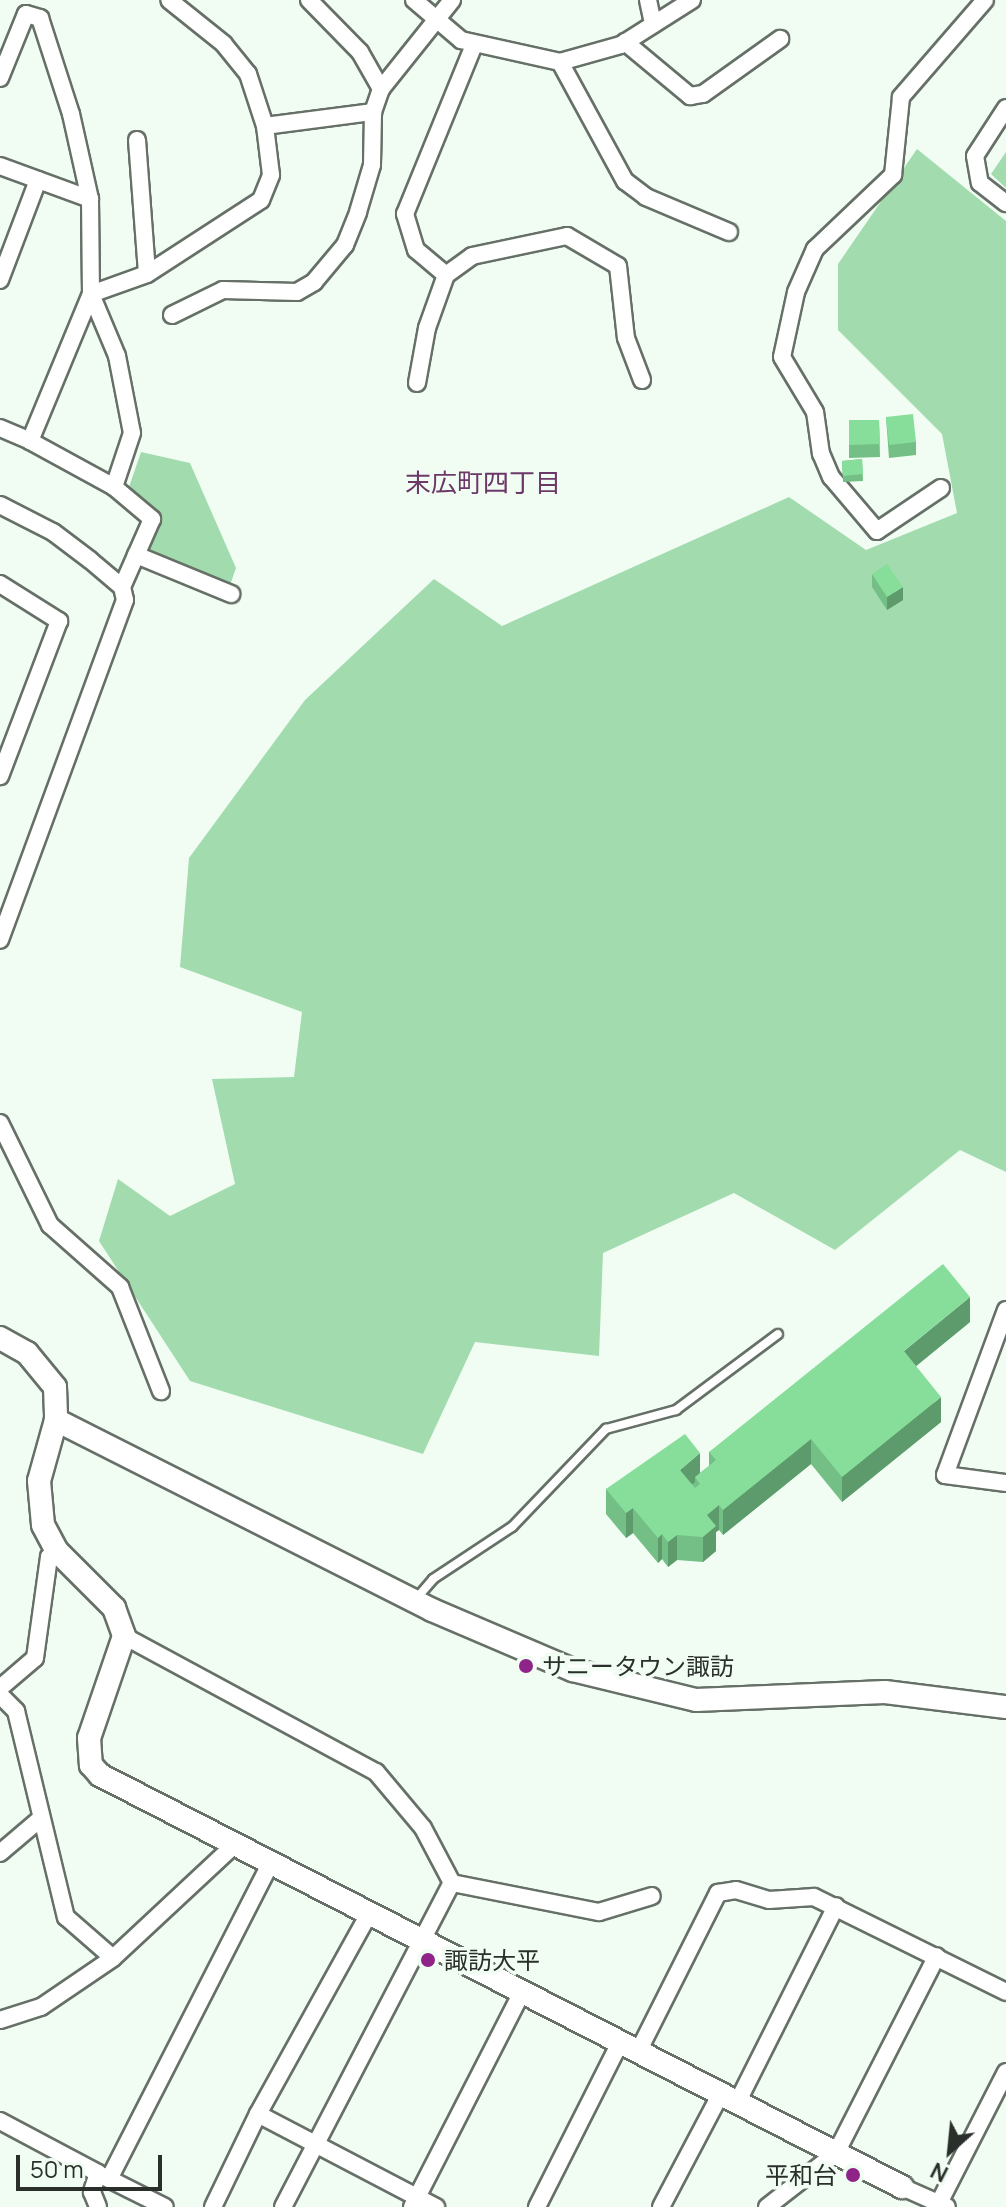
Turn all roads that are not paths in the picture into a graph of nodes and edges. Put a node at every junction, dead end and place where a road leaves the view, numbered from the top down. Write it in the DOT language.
graph roads {
  1 [pos="169,0"];
  2 [pos="309,0"];
  3 [pos="414,0"];
  4 [pos="452,0"];
  5 [pos="648,0"];
  6 [pos="692,0"];
  7 [pos="985,0"];
  8 [pos="28,7"];
  9 [pos="434,21"];
  10 [pos="653,24"];
  11 [pos="780,39"];
  12 [pos="625,42"];
  13 [pos="474,45"];
  14 [pos="560,62"];
  15 [pos="0,78"];
  16 [pos="381,89"];
  17 [pos="1006,108"];
  18 [pos="373,112"];
  19 [pos="265,126"];
  20 [pos="137,140"];
  21 [pos="0,166"];
  22 [pos="38,180"];
  23 [pos="90,199"];
  24 [pos="1006,203"];
  25 [pos="729,232"];
  26 [pos="147,274"];
  27 [pos="446,275"];
  28 [pos="0,280"];
  29 [pos="91,294"];
  30 [pos="172,315"];
  31 [pos="642,380"];
  32 [pos="417,383"];
  33 [pos="0,428"];
  34 [pos="30,441"];
  35 [pos="114,487"];
  36 [pos="941,488"];
  37 [pos="0,505"];
  38 [pos="136,555"];
  39 [pos="0,584"];
  40 [pos="122,587"];
  41 [pos="231,594"];
  42 [pos="0,776"];
  43 [pos="0,940"];
  44 [pos="0,1123"];
  45 [pos="1006,1310"];
  46 [pos="778,1334"];
  47 [pos="0,1338"];
  48 [pos="161,1391"];
  49 [pos="56,1420"];
  50 [pos="1006,1483"];
  51 [pos="57,1551"];
  52 [pos="415,1601"];
  53 [pos="124,1636"];
  54 [pos="0,1688"];
  55 [pos="0,1695"];
  56 [pos="1006,1707"];
  57 [pos="40,1819"];
  58 [pos="234,1845"];
  59 [pos="0,1853"];
  60 [pos="271,1863"];
  61 [pos="452,1883"];
  62 [pos="652,1896"];
  63 [pos="836,1906"];
  64 [pos="369,1914"];
  65 [pos="424,1942"];
  66 [pos="937,1956"];
  67 [pos="113,1958"];
  68 [pos="522,1992"];
  69 [pos="1006,1992"];
  70 [pos="0,2020"];
  71 [pos="630,2045"];
  72 [pos="1006,2072"];
  73 [pos="729,2097"];
  74 [pos="258,2114"];
  75 [pos="0,2121"];
  76 [pos="315,2144"];
  77 [pos="836,2153"];
  78 [pos="104,2176"];
  79 [pos="902,2187"];
  80 [pos="414,2202"];
  81 [pos="943,2205"];
  82 [pos="98,2207"];
  83 [pos="165,2207"];
  84 [pos="213,2207"];
  85 [pos="283,2207"];
  86 [pos="436,2207"];
  87 [pos="537,2207"];
  88 [pos="661,2207"];
  89 [pos="767,2207"];
  1 -- 19 [label="street"];
  2 -- 16 [label="street"];
  3 -- 9 [label="street"];
  4 -- 9 [label="street"];
  5 -- 10 [label="street"];
  6 -- 10 [label="street"];
  7 -- 36 [label="street"];
  8 -- 15 [label="street"];
  8 -- 23 [label="street"];
  9 -- 13 [label="street"];
  9 -- 16 [label="street"];
  10 -- 12 [label="street"];
  11 -- 12 [label="street"];
  12 -- 14 [label="street"];
  13 -- 14 [label="street"];
  13 -- 27 [label="street"];
  14 -- 25 [label="street"];
  16 -- 18 [label="street"];
  17 -- 24 [label="street"];
  18 -- 19 [label="street"];
  18 -- 30 [label="street"];
  19 -- 26 [label="street"];
  20 -- 26 [label="street"];
  21 -- 22 [label="street"];
  22 -- 23 [label="street"];
  22 -- 28 [label="street"];
  23 -- 29 [label="street"];
  26 -- 29 [label="street"];
  27 -- 31 [label="street"];
  27 -- 32 [label="street"];
  29 -- 34 [label="street"];
  29 -- 35 [label="street"];
  33 -- 34 [label="street"];
  34 -- 35 [label="street"];
  35 -- 38 [label="street"];
  37 -- 40 [label="street"];
  38 -- 40 [label="street"];
  38 -- 41 [label="street"];
  39 -- 42 [label="street"];
  40 -- 43 [label="street"];
  44 -- 48 [label="street"];
  45 -- 50 [label="street"];
  46 -- 52 [label="lane"];
  47 -- 49 [label="street"];
  49 -- 51 [label="street"];
  49 -- 52 [label="street"];
  51 -- 53 [label="street"];
  51 -- 54 [label="street"];
  52 -- 56 [label="street"];
  53 -- 58 [label="street"];
  53 -- 61 [label="street"];
  55 -- 57 [label="street"];
  57 -- 59 [label="street"];
  57 -- 67 [label="street"];
  58 -- 60 [label="street"];
  58 -- 67 [label="street"];
  60 -- 64 [label="street"];
  60 -- 78 [label="street"];
  61 -- 62 [label="street"];
  61 -- 65 [label="street"];
  63 -- 66 [label="street"];
  63 -- 71 [label="street"];
  63 -- 73 [label="street"];
  64 -- 65 [label="street"];
  64 -- 74 [label="street"];
  65 -- 68 [label="street"];
  65 -- 76 [label="street"];
  66 -- 69 [label="street"];
  66 -- 77 [label="street"];
  67 -- 70 [label="street"];
  68 -- 71 [label="street"];
  68 -- 80 [label="street"];
  71 -- 73 [label="street"];
  71 -- 87 [label="street"];
  72 -- 81 [label="street"];
  73 -- 77 [label="street"];
  73 -- 88 [label="street"];
  74 -- 76 [label="street"];
  74 -- 84 [label="street"];
  75 -- 78 [label="street"];
  76 -- 80 [label="street"];
  76 -- 85 [label="street"];
  77 -- 79 [label="street"];
  77 -- 89 [label="street"];
  78 -- 82 [label="street"];
  78 -- 83 [label="street"];
  79 -- 81 [label="street"];
  80 -- 86 [label="street"];
}
